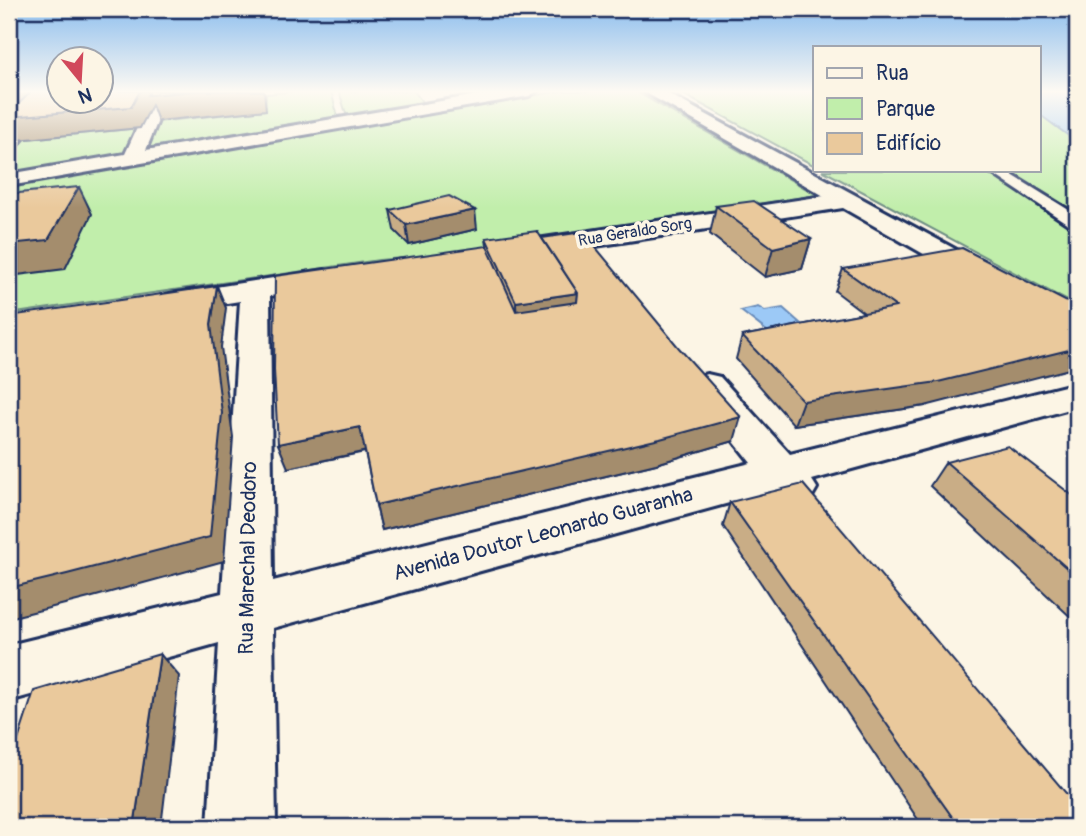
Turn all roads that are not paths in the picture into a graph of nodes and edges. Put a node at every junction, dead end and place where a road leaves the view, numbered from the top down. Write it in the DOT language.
graph roads {
  1 [pos="21,130"];
  2 [pos="143,130"];
  3 [pos="304,130"];
  4 [pos="721,130"];
  5 [pos="9,143"];
  6 [pos="133,159"];
  7 [pos="997,172"];
  8 [pos="1014,172"];
  9 [pos="9,180"];
  10 [pos="847,200"];
  11 [pos="1077,213"];
  12 [pos="1077,222"];
  13 [pos="514,250"];
  14 [pos="350,275"];
  15 [pos="255,289"];
  16 [pos="147,306"];
  17 [pos="1077,328"];
  18 [pos="682,356"];
  19 [pos="1077,395"];
  20 [pos="781,471"];
  21 [pos="826,524"];
  22 [pos="246,611"];
  23 [pos="9,673"];
  24 [pos="242,827"];
  1 -- 5 [label="street"];
  2 -- 6 [label="street"];
  3 -- 6 [label="street"];
  4 -- 10 [label="street"];
  6 -- 9 [label="street"];
  7 -- 12 [label="lane"];
  8 -- 11 [label="lane"];
  10 -- 13 [label="street, Rua Geraldo Sorg"];
  10 -- 17 [label="street"];
  14 -- 15 [label="street"];
  15 -- 16 [label="street"];
  15 -- 22 [label="street, Rua Marechal Deodoro"];
  18 -- 20 [label="street"];
  19 -- 20 [label="street, Avenida Doutor Leonardo Guaranha"];
  20 -- 21 [label="street"];
  20 -- 22 [label="street, Avenida Doutor Leonardo Guaranha"];
  22 -- 23 [label="street, Avenida Doutor Leonardo Guaranha"];
  22 -- 24 [label="street, Rua Marechal Deodoro"];
}
